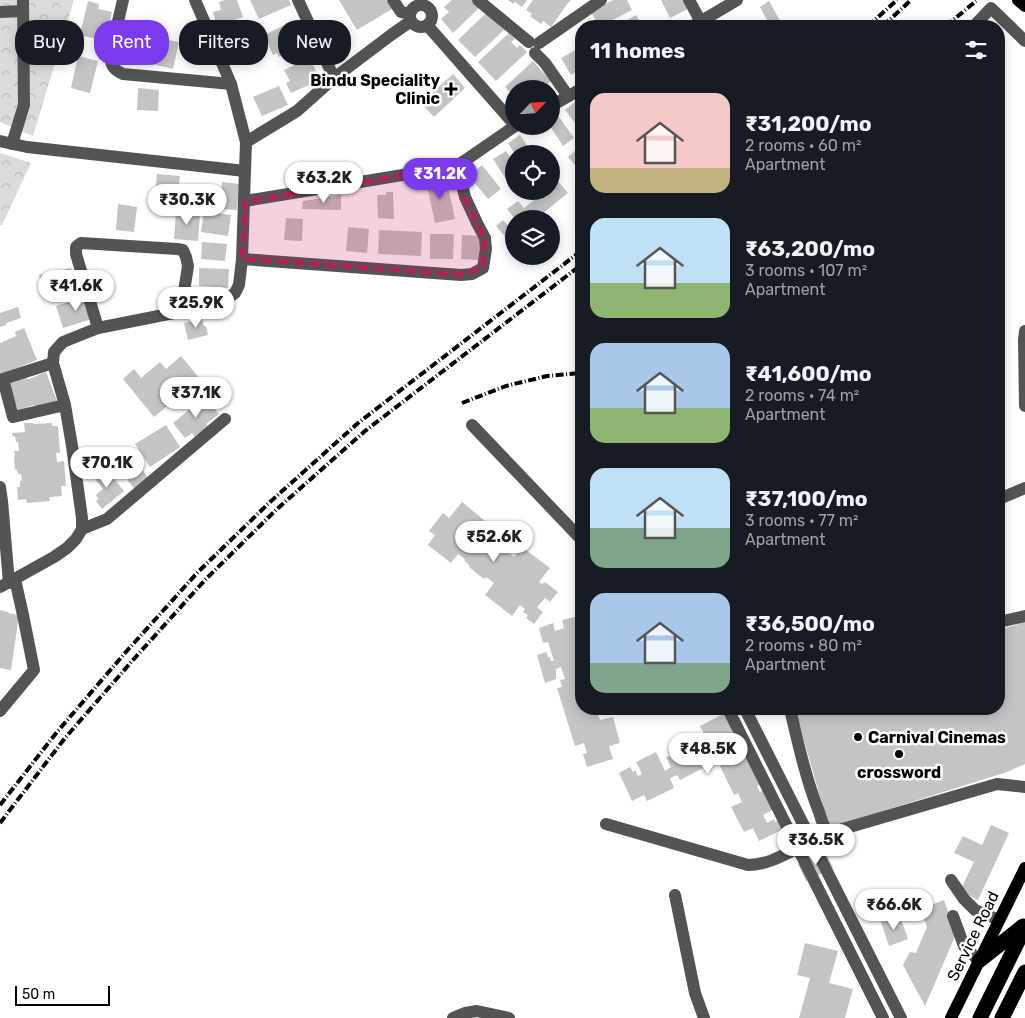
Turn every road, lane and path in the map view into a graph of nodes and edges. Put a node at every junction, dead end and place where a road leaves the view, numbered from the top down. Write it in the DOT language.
graph roads {
  1 [pos="123,0"];
  2 [pos="196,0"];
  3 [pos="298,0"];
  4 [pos="392,0"];
  5 [pos="478,0"];
  6 [pos="600,0"];
  7 [pos="689,0"];
  8 [pos="736,0"];
  9 [pos="1018,0"];
  10 [pos="23,5"];
  11 [pos="432,6"];
  12 [pos="1025,6"];
  13 [pos="0,12"];
  14 [pos="411,18"];
  15 [pos="696,20"];
  16 [pos="704,20"];
  17 [pos="980,20"];
  18 [pos="1003,20"];
  19 [pos="1005,22"];
  20 [pos="427,25"];
  21 [pos="1025,41"];
  22 [pos="534,46"];
  23 [pos="334,78"];
  24 [pos="231,84"];
  25 [pos="575,92"];
  26 [pos="568,96"];
  27 [pos="560,101"];
  28 [pos="505,115"];
  29 [pos="505,131"];
  30 [pos="6,142"];
  31 [pos="246,142"];
  32 [pos="457,166"];
  33 [pos="245,171"];
  34 [pos="245,201"];
  35 [pos="242,259"];
  36 [pos="181,311"];
  37 [pos="98,328"];
  38 [pos="1025,331"];
  39 [pos="53,363"];
  40 [pos="65,405"];
  41 [pos="1025,406"];
  42 [pos="225,419"];
  43 [pos="472,425"];
  44 [pos="0,487"];
  45 [pos="1025,488"];
  46 [pos="1005,496"];
  47 [pos="82,529"];
  48 [pos="575,533"];
  49 [pos="6,580"];
  50 [pos="1025,616"];
  51 [pos="1005,621"];
  52 [pos="0,711"];
  53 [pos="731,715"];
  54 [pos="748,715"];
  55 [pos="791,715"];
  56 [pos="1025,787"];
  57 [pos="606,824"];
  58 [pos="811,840"];
  59 [pos="797,848"];
  60 [pos="1025,868"];
  61 [pos="951,880"];
  62 [pos="835,888"];
  63 [pos="675,895"];
  64 [pos="821,896"];
  65 [pos="953,916"];
  66 [pos="999,920"];
  67 [pos="1025,926"];
  68 [pos="979,961"];
  69 [pos="1025,972"];
  70 [pos="1025,992"];
  71 [pos="890,996"];
  72 [pos="875,1003"];
  73 [pos="453,1018"];
  74 [pos="509,1018"];
  75 [pos="704,1018"];
  76 [pos="883,1018"];
  77 [pos="901,1018"];
  78 [pos="951,1018"];
  79 [pos="980,1018"];
  80 [pos="1003,1018"];
  1 -- 24 [label="street"];
  2 -- 24 [label="street"];
  3 -- 23 [label="street"];
  4 -- 14 [label="street"];
  5 -- 22 [label="street"];
  6 -- 22 [label="street"];
  7 -- 15 [label="street"];
  8 -- 16 [label="street"];
  9 -- 12 [label="main road"];
  10 -- 13 [label="street"];
  10 -- 30 [label="street"];
  11 -- 14 [label="street"];
  11 -- 20 [label="street"];
  14 -- 20 [label="street"];
  14 -- 23 [label="street"];
  17 -- 18 [label="street"];
  19 -- 21 [label="street"];
  20 -- 28 [label="street"];
  22 -- 26 [label="street"];
  23 -- 31 [label="street"];
  24 -- 31 [label="street"];
  25 -- 26 [label="street"];
  26 -- 27 [label="street"];
  29 -- 32 [label="street"];
  30 -- 33 [label="street"];
  31 -- 33 [label="street"];
  32 -- 34 [label="street"];
  32 -- 35 [label="street"];
  33 -- 34 [label="street"];
  34 -- 35 [label="street"];
  35 -- 36 [label="street"];
  36 -- 37 [label="street"];
  36 -- 37 [label="street"];
  37 -- 39 [label="street"];
  38 -- 41 [label="street"];
  39 -- 40 [label="street"];
  39 -- 40 [label="street"];
  40 -- 47 [label="street"];
  42 -- 47 [label="street"];
  43 -- 48 [label="street"];
  44 -- 49 [label="street"];
  45 -- 46 [label="street"];
  47 -- 49 [label="street"];
  49 -- 52 [label="street"];
  50 -- 51 [label="street"];
  53 -- 59 [label="street"];
  54 -- 58 [label="street"];
  55 -- 56 [label="street"];
  57 -- 59 [label="street"];
  58 -- 59 [label="street"];
  58 -- 62 [label="street"];
  59 -- 64 [label="street"];
  60 -- 66 [label="main road, Service Road"];
  61 -- 66 [label="street"];
  62 -- 64 [label="street"];
  62 -- 71 [label="street"];
  63 -- 75 [label="street"];
  64 -- 72 [label="street"];
  65 -- 68 [label="street"];
  66 -- 68 [label="main road, Service Road"];
  67 -- 68 [label="highway"];
  67 -- 79 [label="highway"];
  68 -- 78 [label="main road, Service Road"];
  69 -- 80 [label="highway"];
  70 -- 80 [label="highway"];
  71 -- 72 [label="street"];
  71 -- 77 [label="street"];
  72 -- 76 [label="street"];
  73 -- 74 [label="street"];
}
